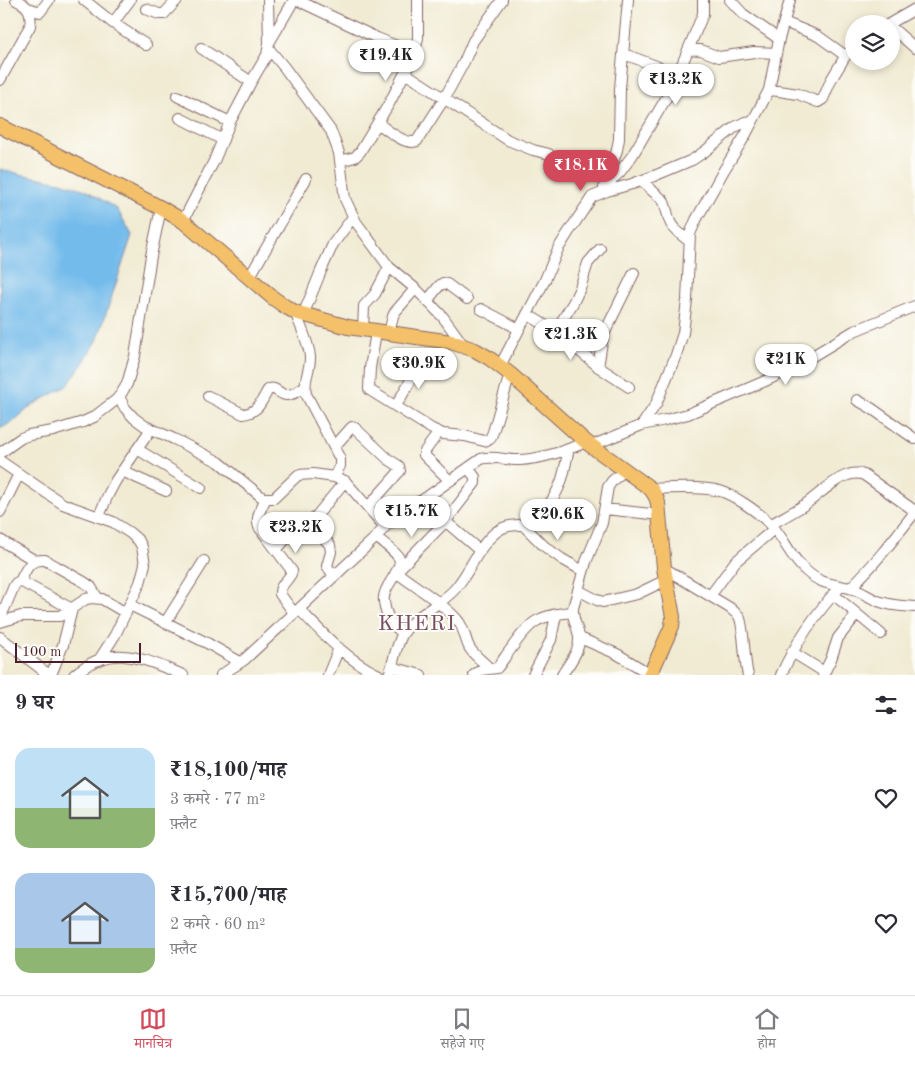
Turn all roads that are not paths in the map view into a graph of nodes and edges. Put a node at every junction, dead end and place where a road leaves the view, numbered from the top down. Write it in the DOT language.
graph roads {
  1 [pos="16,0"];
  2 [pos="50,0"];
  3 [pos="84,0"];
  4 [pos="130,0"];
  5 [pos="177,0"];
  6 [pos="268,0"];
  7 [pos="296,0"];
  8 [pos="418,0"];
  9 [pos="502,0"];
  10 [pos="628,0"];
  11 [pos="703,0"];
  12 [pos="730,0"];
  13 [pos="790,0"];
  14 [pos="28,8"];
  15 [pos="915,8"];
  16 [pos="146,9"];
  17 [pos="915,13"];
  18 [pos="900,17"];
  19 [pos="784,22"];
  20 [pos="113,24"];
  21 [pos="900,36"];
  22 [pos="779,39"];
  23 [pos="146,45"];
  24 [pos="269,46"];
  25 [pos="202,48"];
  26 [pos="915,48"];
  27 [pos="689,49"];
  28 [pos="414,53"];
  29 [pos="776,53"];
  30 [pos="845,53"];
  31 [pos="624,54"];
  32 [pos="845,59"];
  33 [pos="405,73"];
  34 [pos="677,76"];
  35 [pos="0,80"];
  36 [pos="251,82"];
  37 [pos="769,90"];
  38 [pos="177,96"];
  39 [pos="444,99"];
  40 [pos="180,118"];
  41 [pos="753,121"];
  42 [pos="230,122"];
  43 [pos="378,123"];
  44 [pos="0,126"];
  45 [pos="223,140"];
  46 [pos="549,154"];
  47 [pos="340,160"];
  48 [pos="306,179"];
  49 [pos="641,181"];
  50 [pos="603,190"];
  51 [pos="161,208"];
  52 [pos="353,217"];
  53 [pos="183,221"];
  54 [pos="689,241"];
  55 [pos="600,249"];
  56 [pos="389,267"];
  57 [pos="634,273"];
  58 [pos="249,278"];
  59 [pos="415,289"];
  60 [pos="467,298"];
  61 [pos="427,301"];
  62 [pos="915,306"];
  63 [pos="481,309"];
  64 [pos="299,314"];
  65 [pos="527,314"];
  66 [pos="519,329"];
  67 [pos="376,331"];
  68 [pos="555,332"];
  69 [pos="464,346"];
  70 [pos="421,362"];
  71 [pos="598,367"];
  72 [pos="505,370"];
  73 [pos="304,387"];
  74 [pos="629,387"];
  75 [pos="208,396"];
  76 [pos="119,397"];
  77 [pos="857,400"];
  78 [pos="396,406"];
  79 [pos="642,425"];
  80 [pos="151,428"];
  81 [pos="439,432"];
  82 [pos="915,439"];
  83 [pos="487,441"];
  84 [pos="588,444"];
  85 [pos="334,446"];
  86 [pos="137,449"];
  87 [pos="567,450"];
  88 [pos="0,453"];
  89 [pos="484,458"];
  90 [pos="0,461"];
  91 [pos="468,468"];
  92 [pos="624,470"];
  93 [pos="122,471"];
  94 [pos="19,474"];
  95 [pos="334,477"];
  96 [pos="344,481"];
  97 [pos="450,481"];
  98 [pos="201,488"];
  99 [pos="651,488"];
  100 [pos="166,491"];
  101 [pos="266,498"];
  102 [pos="420,501"];
  103 [pos="368,507"];
  104 [pos="605,509"];
  105 [pos="0,512"];
  106 [pos="915,512"];
  107 [pos="651,514"];
  108 [pos="99,516"];
  109 [pos="310,522"];
  110 [pos="445,522"];
  111 [pos="523,525"];
  112 [pos="385,527"];
  113 [pos="772,527"];
  114 [pos="376,537"];
  115 [pos="0,540"];
  116 [pos="277,550"];
  117 [pos="480,551"];
  118 [pos="34,560"];
  119 [pos="204,561"];
  120 [pos="583,571"];
  121 [pos="396,572"];
  122 [pos="665,574"];
  123 [pos="334,576"];
  124 [pos="20,581"];
  125 [pos="578,590"];
  126 [pos="841,590"];
  127 [pos="710,596"];
  128 [pos="96,598"];
  129 [pos="439,603"];
  130 [pos="915,607"];
  131 [pos="72,609"];
  132 [pos="128,609"];
  133 [pos="297,611"];
  134 [pos="572,612"];
  135 [pos="556,614"];
  136 [pos="857,614"];
  137 [pos="0,621"];
  138 [pos="165,623"];
  139 [pos="402,633"];
  140 [pos="881,634"];
  141 [pos="0,637"];
  142 [pos="580,638"];
  143 [pos="338,648"];
  144 [pos="792,652"];
  145 [pos="99,660"];
  146 [pos="240,662"];
  147 [pos="391,671"];
  148 [pos="497,671"];
  149 [pos="823,674"];
  150 [pos="50,675"];
  151 [pos="74,675"];
  152 [pos="182,675"];
  153 [pos="222,675"];
  154 [pos="328,675"];
  155 [pos="379,675"];
  156 [pos="421,675"];
  157 [pos="474,675"];
  158 [pos="533,675"];
  159 [pos="562,675"];
  160 [pos="650,675"];
  161 [pos="748,675"];
  162 [pos="781,675"];
  1 -- 14 [label="street"];
  2 -- 14 [label="street"];
  3 -- 20 [label="street"];
  4 -- 20 [label="street"];
  5 -- 16 [label="street"];
  6 -- 24 [label="street"];
  7 -- 24 [label="street"];
  7 -- 28 [label="street"];
  8 -- 28 [label="street"];
  9 -- 39 [label="street"];
  10 -- 31 [label="street"];
  11 -- 27 [label="street"];
  12 -- 22 [label="street"];
  13 -- 19 [label="street"];
  14 -- 35 [label="street"];
  15 -- 17 [label="street"];
  15 -- 18 [label="street"];
  19 -- 22 [label="street"];
  19 -- 30 [label="street"];
  20 -- 23 [label="street"];
  21 -- 26 [label="street"];
  22 -- 29 [label="street"];
  24 -- 36 [label="street"];
  24 -- 47 [label="street"];
  25 -- 36 [label="street"];
  27 -- 29 [label="street"];
  27 -- 34 [label="street"];
  28 -- 33 [label="street"];
  29 -- 37 [label="street"];
  31 -- 34 [label="street"];
  31 -- 50 [label="street"];
  32 -- 37 [label="street"];
  33 -- 39 [label="street"];
  33 -- 43 [label="street"];
  34 -- 50 [label="street"];
  36 -- 42 [label="street"];
  37 -- 41 [label="street"];
  38 -- 42 [label="street"];
  39 -- 43 [label="street"];
  39 -- 46 [label="street"];
  40 -- 45 [label="street"];
  41 -- 49 [label="street"];
  41 -- 54 [label="street"];
  42 -- 45 [label="street"];
  43 -- 47 [label="street"];
  44 -- 51 [label="highway"];
  45 -- 53 [label="street"];
  47 -- 52 [label="street"];
  48 -- 58 [label="street"];
  49 -- 50 [label="street"];
  49 -- 54 [label="street"];
  50 -- 65 [label="street"];
  51 -- 53 [label="highway"];
  51 -- 76 [label="street"];
  52 -- 56 [label="street"];
  52 -- 64 [label="street"];
  53 -- 58 [label="highway"];
  54 -- 79 [label="street"];
  55 -- 68 [label="street"];
  56 -- 59 [label="street"];
  56 -- 67 [label="street"];
  57 -- 71 [label="street"];
  58 -- 64 [label="highway"];
  59 -- 61 [label="street"];
  59 -- 67 [label="street"];
  60 -- 61 [label="street"];
  61 -- 69 [label="street"];
  62 -- 79 [label="street"];
  63 -- 66 [label="street"];
  64 -- 67 [label="highway"];
  64 -- 73 [label="street"];
  65 -- 66 [label="street"];
  65 -- 68 [label="street"];
  66 -- 72 [label="street"];
  67 -- 69 [label="highway"];
  67 -- 78 [label="street"];
  68 -- 71 [label="street"];
  69 -- 72 [label="highway"];
  70 -- 78 [label="street"];
  71 -- 74 [label="street"];
  72 -- 83 [label="street"];
  72 -- 84 [label="highway"];
  73 -- 75 [label="street"];
  73 -- 85 [label="street"];
  76 -- 80 [label="street"];
  76 -- 88 [label="street"];
  77 -- 82 [label="street"];
  78 -- 81 [label="street"];
  79 -- 84 [label="street"];
  80 -- 86 [label="street"];
  80 -- 101 [label="street"];
  81 -- 83 [label="street"];
  81 -- 97 [label="street"];
  83 -- 89 [label="street"];
  84 -- 87 [label="street"];
  84 -- 92 [label="highway"];
  85 -- 95 [label="street"];
  85 -- 103 [label="street"];
  86 -- 93 [label="street"];
  86 -- 98 [label="street"];
  87 -- 89 [label="street"];
  87 -- 111 [label="street"];
  89 -- 91 [label="street"];
  90 -- 94 [label="street"];
  91 -- 97 [label="street"];
  91 -- 110 [label="street"];
  92 -- 99 [label="highway"];
  92 -- 104 [label="street"];
  93 -- 100 [label="street"];
  93 -- 108 [label="street"];
  94 -- 105 [label="street"];
  94 -- 108 [label="street"];
  95 -- 96 [label="street"];
  95 -- 101 [label="street"];
  96 -- 103 [label="street"];
  96 -- 109 [label="street"];
  97 -- 102 [label="street"];
  99 -- 113 [label="street"];
  99 -- 122 [label="highway"];
  101 -- 116 [label="street"];
  102 -- 110 [label="street"];
  102 -- 112 [label="street"];
  103 -- 112 [label="street"];
  104 -- 107 [label="street"];
  104 -- 120 [label="street"];
  106 -- 113 [label="street"];
  106 -- 126 [label="street"];
  108 -- 132 [label="street"];
  109 -- 116 [label="street"];
  109 -- 123 [label="street"];
  110 -- 117 [label="street"];
  110 -- 121 [label="street"];
  111 -- 117 [label="street"];
  111 -- 120 [label="street"];
  112 -- 114 [label="street"];
  113 -- 126 [label="street"];
  113 -- 127 [label="street"];
  114 -- 121 [label="street"];
  114 -- 123 [label="street"];
  115 -- 118 [label="street"];
  116 -- 133 [label="street"];
  117 -- 129 [label="street"];
  118 -- 124 [label="street"];
  118 -- 128 [label="street"];
  119 -- 138 [label="street"];
  120 -- 125 [label="street"];
  121 -- 129 [label="street"];
  121 -- 139 [label="street"];
  122 -- 125 [label="street"];
  122 -- 127 [label="street"];
  122 -- 160 [label="highway"];
  123 -- 133 [label="street"];
  124 -- 131 [label="street"];
  124 -- 137 [label="street"];
  125 -- 134 [label="street"];
  126 -- 130 [label="street"];
  126 -- 136 [label="street"];
  126 -- 144 [label="street"];
  127 -- 161 [label="street"];
  128 -- 131 [label="street"];
  128 -- 132 [label="street"];
  129 -- 139 [label="street"];
  129 -- 148 [label="street"];
  131 -- 137 [label="street"];
  131 -- 150 [label="street"];
  132 -- 138 [label="street"];
  132 -- 145 [label="street"];
  133 -- 143 [label="street"];
  133 -- 146 [label="street"];
  134 -- 135 [label="street"];
  134 -- 142 [label="street"];
  135 -- 148 [label="street"];
  135 -- 158 [label="street"];
  136 -- 140 [label="street"];
  136 -- 149 [label="street"];
  138 -- 146 [label="street"];
  139 -- 147 [label="street"];
  141 -- 150 [label="street"];
  142 -- 159 [label="street"];
  142 -- 160 [label="street"];
  143 -- 154 [label="street"];
  143 -- 155 [label="street"];
  144 -- 149 [label="street"];
  144 -- 162 [label="street"];
  145 -- 151 [label="street"];
  145 -- 152 [label="street"];
  146 -- 153 [label="street"];
  147 -- 156 [label="street"];
  148 -- 157 [label="street"];
}
